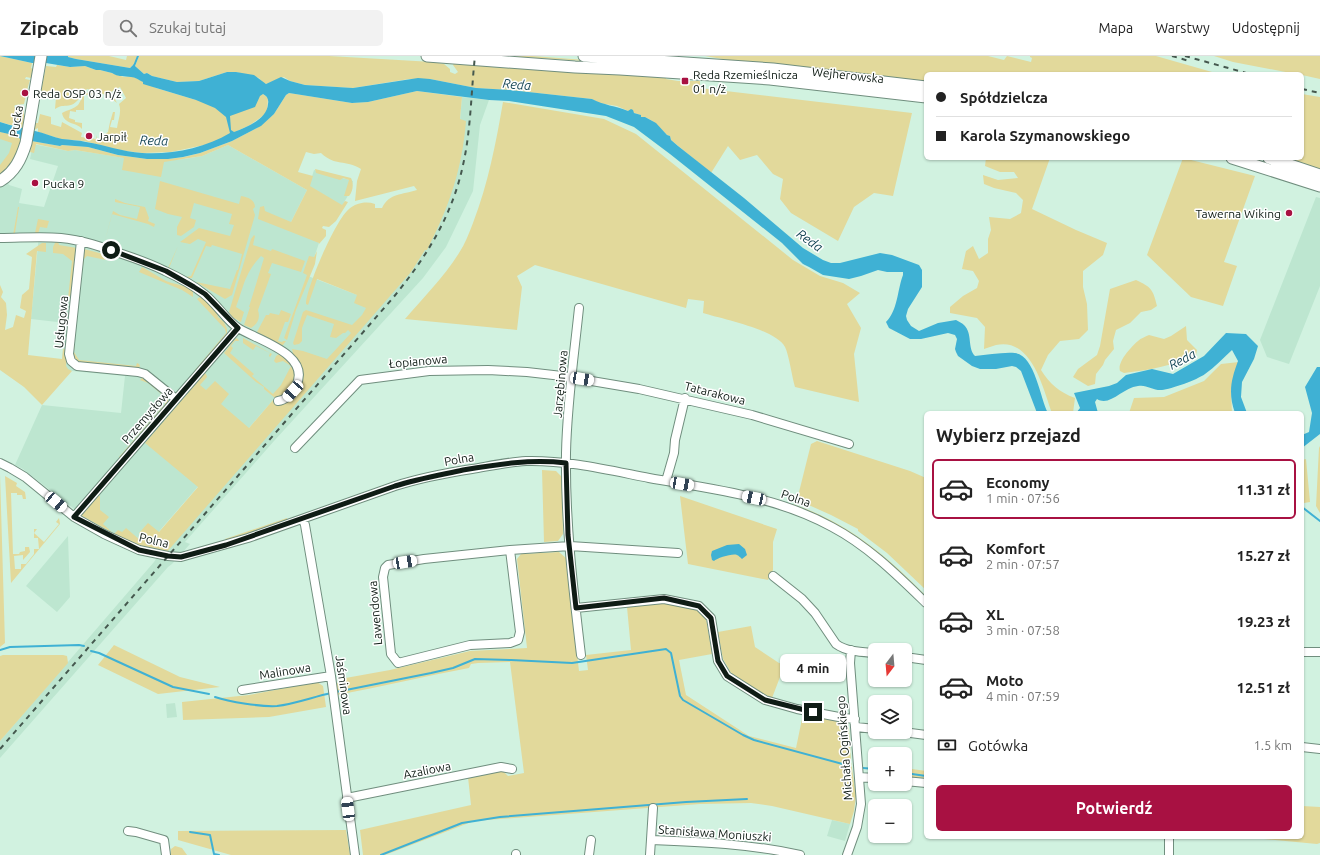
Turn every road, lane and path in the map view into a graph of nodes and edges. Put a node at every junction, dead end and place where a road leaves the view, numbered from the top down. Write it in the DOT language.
graph roads {
  1 [pos="427,56"];
  2 [pos="584,56"];
  3 [pos="599,59"];
  4 [pos="40,61"];
  5 [pos="924,87"];
  6 [pos="924,97"];
  7 [pos="1238,160"];
  8 [pos="1275,160"];
  9 [pos="1320,175"];
  10 [pos="0,181"];
  11 [pos="1320,186"];
  12 [pos="0,238"];
  13 [pos="81,241"];
  14 [pos="578,308"];
  15 [pos="238,328"];
  16 [pos="572,377"];
  17 [pos="685,398"];
  18 [pos="176,399"];
  19 [pos="278,401"];
  20 [pos="849,444"];
  21 [pos="295,448"];
  22 [pos="0,463"];
  23 [pos="566,463"];
  24 [pos="666,481"];
  25 [pos="74,517"];
  26 [pos="303,519"];
  27 [pos="570,546"];
  28 [pos="510,550"];
  29 [pos="678,554"];
  30 [pos="773,576"];
  31 [pos="924,601"];
  32 [pos="576,608"];
  33 [pos="851,650"];
  34 [pos="868,652"];
  35 [pos="1304,652"];
  36 [pos="1320,652"];
  37 [pos="581,655"];
  38 [pos="912,658"];
  39 [pos="924,660"];
  40 [pos="331,676"];
  41 [pos="242,690"];
  42 [pos="855,723"];
  43 [pos="868,727"];
  44 [pos="912,733"];
  45 [pos="924,734"];
  46 [pos="1304,747"];
  47 [pos="1320,749"];
  48 [pos="512,769"];
  49 [pos="859,777"];
  50 [pos="868,778"];
  51 [pos="912,782"];
  52 [pos="924,783"];
  53 [pos="347,798"];
  54 [pos="653,808"];
  55 [pos="128,831"];
  56 [pos="1169,839"];
  57 [pos="591,840"];
  58 [pos="651,840"];
  59 [pos="769,852"];
  60 [pos="166,855"];
  61 [pos="355,855"];
  62 [pos="590,855"];
  63 [pos="650,855"];
  64 [pos="800,855"];
  65 [pos="847,855"];
  66 [pos="1169,855"];
  1 -- 3 [label="main road, Wejherowska"];
  2 -- 3 [label="main road, Wejherowska"];
  3 -- 5 [label="main road, Wejherowska"];
  3 -- 6 [label="main road, Wejherowska"];
  4 -- 10 [label="main road, Pucka"];
  7 -- 11 [label="main road"];
  8 -- 9 [label="main road"];
  12 -- 13 [label="street"];
  13 -- 15 [label="street"];
  13 -- 18 [label="street, Usługowa"];
  14 -- 16 [label="street, Jarzębinowa"];
  15 -- 18 [label="street, Przemysłowa"];
  15 -- 19 [label="street"];
  16 -- 17 [label="street, Tatarakowa"];
  16 -- 21 [label="street, Łopianowa"];
  16 -- 23 [label="street, Jarzębinowa"];
  17 -- 20 [label="street, Tatarakowa"];
  17 -- 24 [label="street"];
  18 -- 25 [label="street, Przemysłowa"];
  22 -- 25 [label="street, Polna"];
  23 -- 24 [label="street, Polna"];
  23 -- 26 [label="street, Polna"];
  23 -- 27 [label="street, Jarzębinowa"];
  24 -- 31 [label="street, Polna"];
  25 -- 26 [label="street, Polna"];
  26 -- 40 [label="street, Jaśminowa"];
  27 -- 28 [label="street, Lawendowa"];
  27 -- 29 [label="street"];
  27 -- 32 [label="street, Jarzębinowa"];
  28 -- 28 [label="street, Lawendowa"];
  30 -- 33 [label="street"];
  32 -- 37 [label="street, Jarzębinowa"];
  32 -- 42 [label="street"];
  33 -- 34 [label="street"];
  33 -- 42 [label="street, Michała Ogińskiego"];
  35 -- 36 [label="street"];
  38 -- 39 [label="street"];
  40 -- 41 [label="street, Malinowa"];
  40 -- 53 [label="street, Jaśminowa"];
  42 -- 43 [label="street"];
  42 -- 49 [label="street, Michała Ogińskiego"];
  44 -- 45 [label="street"];
  46 -- 47 [label="street"];
  48 -- 53 [label="street, Azaliowa"];
  49 -- 50 [label="street"];
  49 -- 65 [label="street, Michała Ogińskiego"];
  51 -- 52 [label="street"];
  53 -- 61 [label="street, Jaśminowa"];
  54 -- 58 [label="street"];
  55 -- 60 [label="street"];
  56 -- 66 [label="street"];
  57 -- 62 [label="street"];
  58 -- 59 [label="street, Stanisława Moniuszki"];
  58 -- 63 [label="street"];
  59 -- 64 [label="street, Stanisława Moniuszki"];
}
